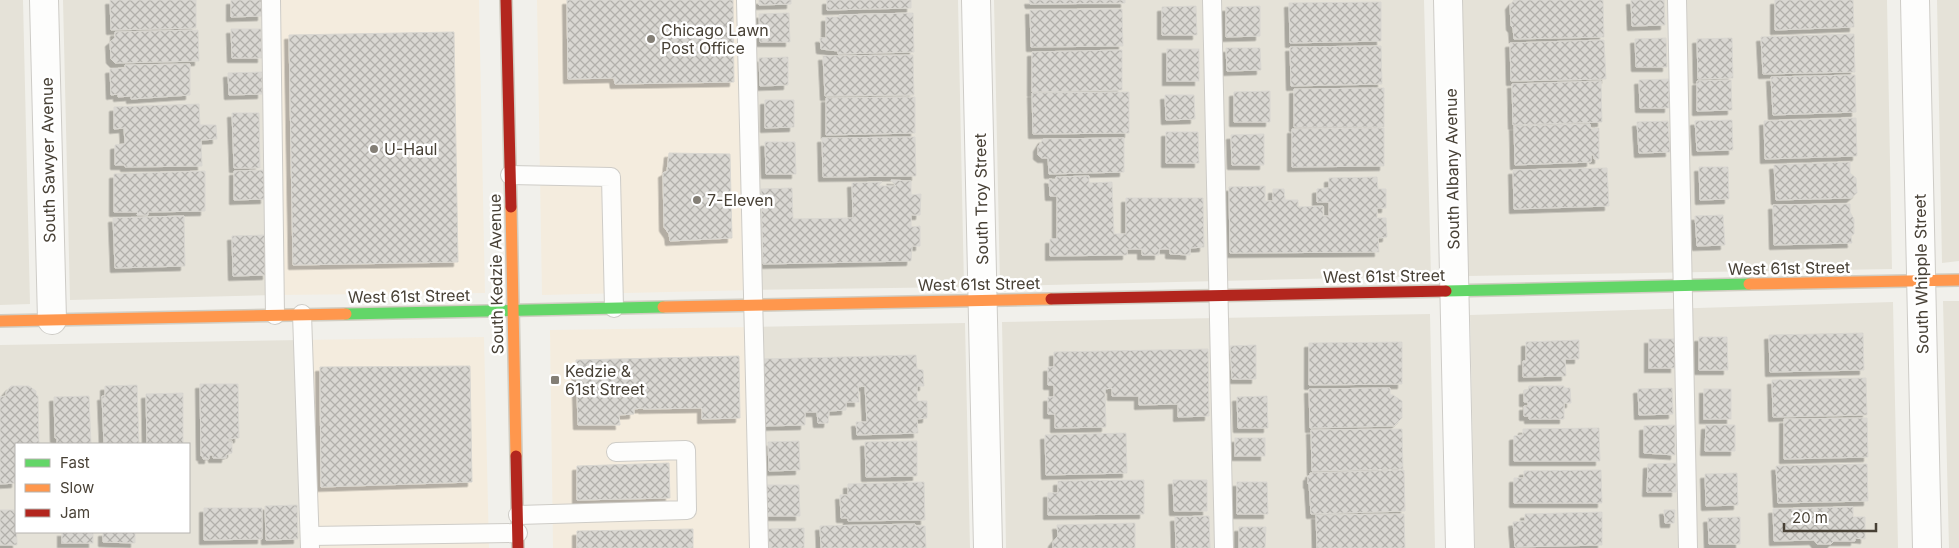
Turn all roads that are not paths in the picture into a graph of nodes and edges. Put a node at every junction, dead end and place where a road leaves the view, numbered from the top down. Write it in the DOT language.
graph roads {
  1 [pos="44,0"];
  2 [pos="271,0"];
  3 [pos="506,0"];
  4 [pos="746,0"];
  5 [pos="976,0"];
  6 [pos="1212,0"];
  7 [pos="1448,0"];
  8 [pos="1678,0"];
  9 [pos="1915,0"];
  10 [pos="510,175"];
  11 [pos="1959,280"];
  12 [pos="1922,281"];
  13 [pos="1683,286"];
  14 [pos="1454,291"];
  15 [pos="1218,295"];
  16 [pos="983,300"];
  17 [pos="754,305"];
  18 [pos="614,308"];
  19 [pos="513,310"];
  20 [pos="302,314"];
  21 [pos="276,315"];
  22 [pos="52,320"];
  23 [pos="0,321"];
  24 [pos="616,452"];
  25 [pos="518,515"];
  26 [pos="518,540"];
  27 [pos="310,542"];
  28 [pos="759,548"];
  29 [pos="988,548"];
  30 [pos="1224,548"];
  31 [pos="1460,548"];
  32 [pos="1688,548"];
  33 [pos="1927,548"];
  1 -- 22 [label="street, South Sawyer Avenue"];
  2 -- 21 [label="lane"];
  3 -- 10 [label="street, South Kedzie Avenue"];
  4 -- 17 [label="lane"];
  5 -- 16 [label="street, South Troy Street"];
  6 -- 15 [label="lane"];
  7 -- 14 [label="street, South Albany Avenue"];
  8 -- 13 [label="lane"];
  9 -- 12 [label="street, South Whipple Street"];
  10 -- 18 [label="lane"];
  10 -- 19 [label="street, South Kedzie Avenue"];
  11 -- 12 [label="street, West 61st Street"];
  12 -- 13 [label="street, West 61st Street"];
  12 -- 33 [label="street, South Whipple Street"];
  13 -- 14 [label="street, West 61st Street"];
  13 -- 32 [label="lane"];
  14 -- 15 [label="street, West 61st Street"];
  14 -- 31 [label="street, South Albany Avenue"];
  15 -- 16 [label="street, West 61st Street"];
  15 -- 30 [label="lane"];
  16 -- 17 [label="street, West 61st Street"];
  16 -- 29 [label="street, South Troy Street"];
  17 -- 18 [label="street, West 61st Street"];
  17 -- 28 [label="lane"];
  18 -- 19 [label="street, West 61st Street"];
  19 -- 20 [label="street, West 61st Street"];
  19 -- 25 [label="street, South Kedzie Avenue"];
  20 -- 21 [label="street, West 61st Street"];
  20 -- 27 [label="lane"];
  21 -- 22 [label="street, West 61st Street"];
  22 -- 23 [label="street, West 61st Street"];
  24 -- 25 [label="lane"];
  25 -- 26 [label="street, South Kedzie Avenue"];
  26 -- 27 [label="lane"];
}
